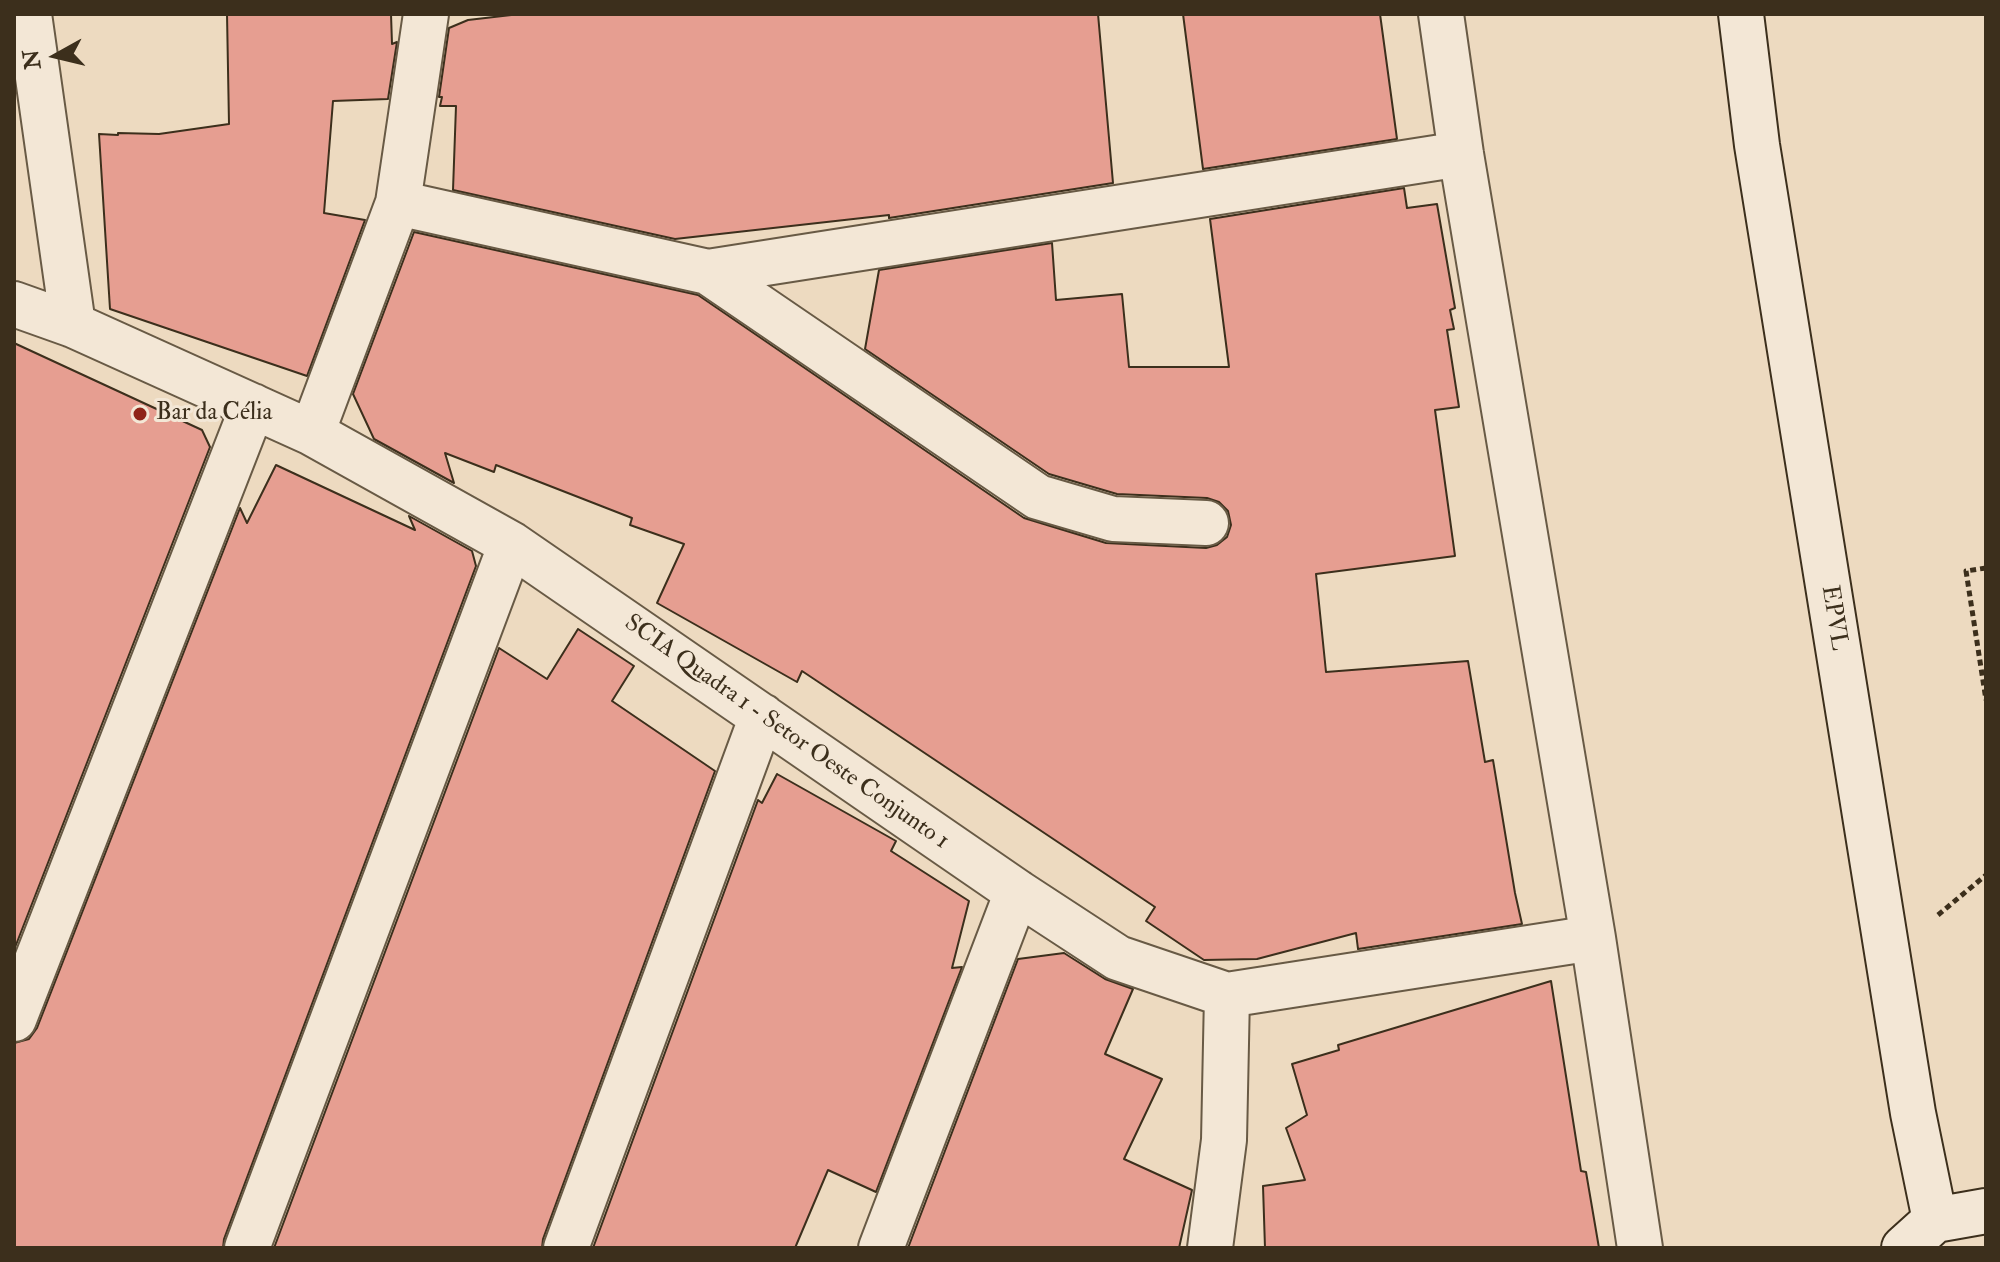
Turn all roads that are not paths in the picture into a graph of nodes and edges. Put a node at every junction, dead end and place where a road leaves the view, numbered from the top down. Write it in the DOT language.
graph roads {
  1 [pos="29,14"];
  2 [pos="426,14"];
  3 [pos="1441,14"];
  4 [pos="1741,14"];
  5 [pos="1461,154"];
  6 [pos="398,203"];
  7 [pos="708,272"];
  8 [pos="14,304"];
  9 [pos="73,325"];
  10 [pos="253,406"];
  11 [pos="312,433"];
  12 [pos="1206,523"];
  13 [pos="511,544"];
  14 [pos="762,716"];
  15 [pos="1017,892"];
  16 [pos="1593,938"];
  17 [pos="1227,995"];
  18 [pos="14,1019"];
  19 [pos="1986,1211"];
  20 [pos="1919,1234"];
  21 [pos="247,1248"];
  22 [pos="566,1248"];
  23 [pos="881,1248"];
  24 [pos="1210,1248"];
  25 [pos="1640,1248"];
  1 -- 9 [label="street"];
  2 -- 6 [label="street"];
  3 -- 5 [label="street"];
  4 -- 20 [label="street, EPVL"];
  5 -- 7 [label="street"];
  5 -- 16 [label="street"];
  6 -- 7 [label="street"];
  6 -- 11 [label="street"];
  7 -- 12 [label="street"];
  8 -- 9 [label="street, SCIA Quadra 1 - Setor Oeste Conjunto 1"];
  9 -- 10 [label="street, SCIA Quadra 1 - Setor Oeste Conjunto 1"];
  10 -- 11 [label="street, SCIA Quadra 1 - Setor Oeste Conjunto 1"];
  10 -- 18 [label="street"];
  11 -- 13 [label="street, SCIA Quadra 1 - Setor Oeste Conjunto 1"];
  13 -- 14 [label="street, SCIA Quadra 1 - Setor Oeste Conjunto 1"];
  13 -- 21 [label="street"];
  14 -- 15 [label="street, SCIA Quadra 1 - Setor Oeste Conjunto 1"];
  14 -- 22 [label="street"];
  15 -- 17 [label="street, SCIA Quadra 1 - Setor Oeste Conjunto 1"];
  15 -- 23 [label="street"];
  16 -- 17 [label="street, SCIA Quadra 1 - Setor Oeste Conjunto 1"];
  16 -- 25 [label="street"];
  17 -- 24 [label="street"];
  19 -- 20 [label="street"];
}
